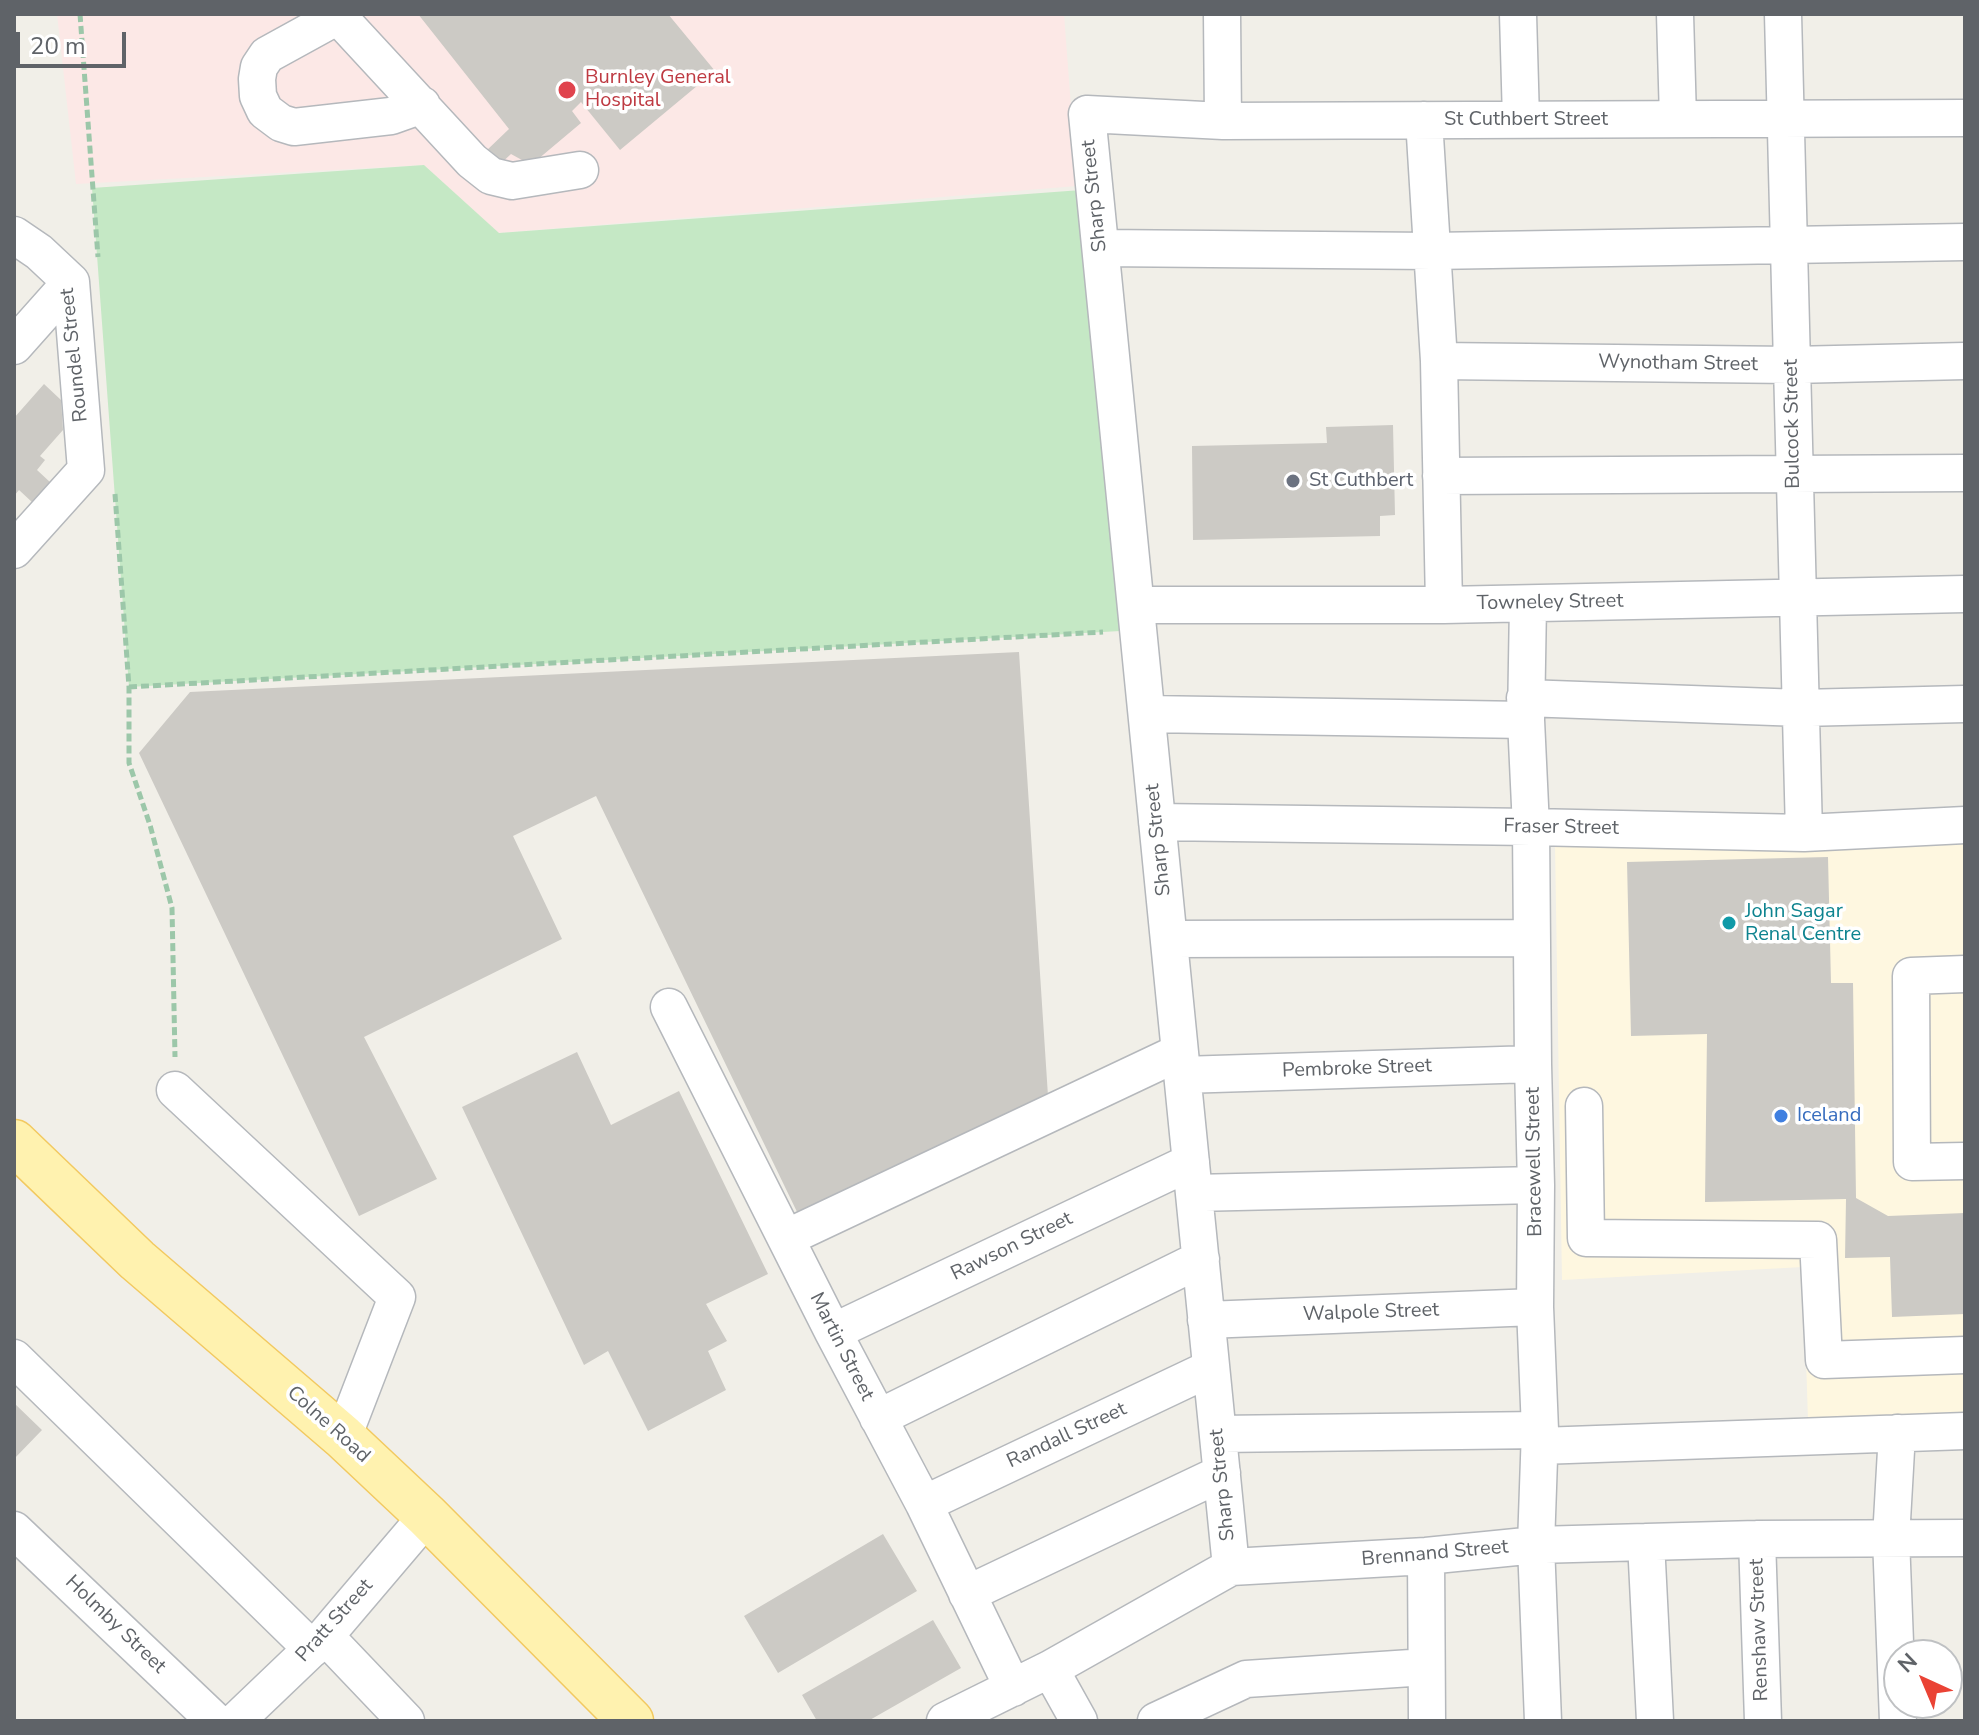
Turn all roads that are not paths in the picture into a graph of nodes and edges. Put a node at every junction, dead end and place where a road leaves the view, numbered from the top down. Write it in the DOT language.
graph roads {
  1 [pos="1222,14"];
  2 [pos="1518,14"];
  3 [pos="1675,14"];
  4 [pos="1783,14"];
  5 [pos="337,15"];
  6 [pos="422,105"];
  7 [pos="1087,114"];
  8 [pos="1785,118"];
  9 [pos="1965,118"];
  10 [pos="1678,119"];
  11 [pos="1424,120"];
  12 [pos="1521,120"];
  13 [pos="1223,121"];
  14 [pos="580,170"];
  15 [pos="1965,242"];
  16 [pos="26,243"];
  17 [pos="1789,246"];
  18 [pos="1101,248"];
  19 [pos="1432,251"];
  20 [pos="84,274"];
  21 [pos="14,346"];
  22 [pos="1439,361"];
  23 [pos="1965,361"];
  24 [pos="1792,365"];
  25 [pos="1965,473"];
  26 [pos="1795,474"];
  27 [pos="1441,476"];
  28 [pos="14,550"];
  29 [pos="1965,594"];
  30 [pos="1798,599"];
  31 [pos="1528,604"];
  32 [pos="1444,605"];
  33 [pos="1137,617"];
  34 [pos="1965,704"];
  35 [pos="1801,708"];
  36 [pos="1526,709"];
  37 [pos="1147,714"];
  38 [pos="1157,822"];
  39 [pos="1965,825"];
  40 [pos="1531,827"];
  41 [pos="1804,833"];
  42 [pos="1531,938"];
  43 [pos="1169,939"];
  44 [pos="1965,974"];
  45 [pos="669,1007"];
  46 [pos="1181,1063"];
  47 [pos="1533,1064"];
  48 [pos="175,1090"];
  49 [pos="1584,1106"];
  50 [pos="14,1142"];
  51 [pos="1965,1161"];
  52 [pos="1192,1177"];
  53 [pos="1536,1185"];
  54 [pos="786,1238"];
  55 [pos="1201,1259"];
  56 [pos="1535,1307"];
  57 [pos="1206,1320"];
  58 [pos="833,1332"];
  59 [pos="1965,1355"];
  60 [pos="14,1358"];
  61 [pos="1211,1368"];
  62 [pos="878,1418"];
  63 [pos="1965,1431"];
  64 [pos="1897,1433"];
  65 [pos="1218,1434"];
  66 [pos="343,1437"];
  67 [pos="1540,1438"];
  68 [pos="1222,1473"];
  69 [pos="924,1504"];
  70 [pos="427,1516"];
  71 [pos="14,1530"];
  72 [pos="1891,1538"];
  73 [pos="1965,1538"];
  74 [pos="1757,1539"];
  75 [pos="1646,1542"];
  76 [pos="1536,1545"];
  77 [pos="1426,1556"];
  78 [pos="1231,1567"];
  79 [pos="967,1594"];
  80 [pos="319,1643"];
  81 [pos="1426,1667"];
  82 [pos="1050,1669"];
  83 [pos="1013,1688"];
  84 [pos="237,1719"];
  85 [pos="406,1721"];
  86 [pos="631,1721"];
  87 [pos="945,1721"];
  88 [pos="1079,1721"];
  89 [pos="1156,1721"];
  90 [pos="1427,1721"];
  91 [pos="1543,1721"];
  92 [pos="1655,1721"];
  93 [pos="1763,1721"];
  94 [pos="1898,1721"];
  1 -- 13 [label="street"];
  2 -- 12 [label="street"];
  3 -- 10 [label="street"];
  4 -- 8 [label="street, Bulcock Street"];
  5 -- 6 [label="street"];
  5 -- 6 [label="street"];
  6 -- 14 [label="street"];
  7 -- 13 [label="street, St Cuthbert Street"];
  7 -- 18 [label="street, Sharp Street"];
  8 -- 9 [label="street, St Cuthbert Street"];
  8 -- 10 [label="street, St Cuthbert Street"];
  8 -- 17 [label="street, Bulcock Street"];
  10 -- 12 [label="street, St Cuthbert Street"];
  11 -- 12 [label="street, St Cuthbert Street"];
  11 -- 13 [label="street, St Cuthbert Street"];
  11 -- 19 [label="street"];
  15 -- 17 [label="street"];
  16 -- 20 [label="street, Roundel Street"];
  17 -- 19 [label="street"];
  17 -- 24 [label="street, Bulcock Street"];
  18 -- 19 [label="street"];
  18 -- 33 [label="street, Sharp Street"];
  19 -- 22 [label="street"];
  20 -- 21 [label="street"];
  20 -- 28 [label="street, Roundel Street"];
  22 -- 24 [label="street, Wynotham Street"];
  22 -- 27 [label="street"];
  23 -- 24 [label="street, Wynotham Street"];
  24 -- 26 [label="street, Bulcock Street"];
  25 -- 26 [label="street"];
  26 -- 27 [label="street"];
  26 -- 30 [label="street, Bulcock Street"];
  27 -- 32 [label="street"];
  29 -- 30 [label="street, Towneley Street"];
  30 -- 31 [label="street, Towneley Street"];
  30 -- 35 [label="street, Bulcock Street"];
  31 -- 32 [label="street, Towneley Street"];
  31 -- 36 [label="street, Bracewell Street"];
  32 -- 33 [label="street, Towneley Street"];
  33 -- 37 [label="street, Sharp Street"];
  34 -- 35 [label="street"];
  35 -- 36 [label="street"];
  35 -- 41 [label="street, Bulcock Street"];
  36 -- 37 [label="street"];
  36 -- 40 [label="street, Bracewell Street"];
  37 -- 38 [label="street, Sharp Street"];
  38 -- 40 [label="street, Fraser Street"];
  38 -- 43 [label="street, Sharp Street"];
  39 -- 41 [label="street, Fraser Street"];
  40 -- 41 [label="street, Fraser Street"];
  40 -- 42 [label="street, Bracewell Street"];
  42 -- 43 [label="street"];
  42 -- 47 [label="street, Bracewell Street"];
  43 -- 46 [label="street, Sharp Street"];
  44 -- 51 [label="street"];
  45 -- 54 [label="street, Martin Street"];
  46 -- 47 [label="street, Pembroke Street"];
  46 -- 52 [label="street, Sharp Street"];
  46 -- 54 [label="street"];
  47 -- 53 [label="street, Bracewell Street"];
  48 -- 66 [label="street"];
  49 -- 59 [label="street"];
  50 -- 66 [label="main road, Colne Road"];
  52 -- 53 [label="street"];
  52 -- 55 [label="street, Sharp Street"];
  52 -- 58 [label="street, Rawson Street"];
  53 -- 56 [label="street, Bracewell Street"];
  54 -- 58 [label="street, Martin Street"];
  55 -- 57 [label="street, Sharp Street"];
  55 -- 62 [label="street"];
  56 -- 57 [label="street, Walpole Street"];
  56 -- 67 [label="street, Bracewell Street"];
  57 -- 61 [label="street, Sharp Street"];
  58 -- 62 [label="street, Martin Street"];
  60 -- 80 [label="street"];
  61 -- 65 [label="street, Sharp Street"];
  61 -- 69 [label="street, Randall Street"];
  62 -- 69 [label="street, Martin Street"];
  63 -- 64 [label="street"];
  64 -- 67 [label="street"];
  64 -- 72 [label="street"];
  65 -- 67 [label="street"];
  65 -- 68 [label="street, Sharp Street"];
  66 -- 70 [label="main road, Colne Road"];
  67 -- 76 [label="street, Bracewell Street"];
  68 -- 78 [label="street, Sharp Street"];
  68 -- 79 [label="street"];
  69 -- 79 [label="street, Martin Street"];
  70 -- 80 [label="street, Pratt Street"];
  70 -- 86 [label="main road, Colne Road"];
  71 -- 84 [label="street, Holmby Street"];
  72 -- 73 [label="street, Brennand Street"];
  72 -- 74 [label="street, Brennand Street"];
  72 -- 94 [label="street"];
  74 -- 75 [label="street, Brennand Street"];
  74 -- 93 [label="street, Renshaw Street"];
  75 -- 76 [label="street, Brennand Street"];
  75 -- 92 [label="street"];
  76 -- 77 [label="street, Brennand Street"];
  76 -- 91 [label="street, Bracewell Street"];
  77 -- 78 [label="street, Brennand Street"];
  77 -- 81 [label="street"];
  78 -- 82 [label="street, Brennand Street"];
  79 -- 83 [label="street, Martin Street"];
  80 -- 84 [label="street, Pratt Street"];
  80 -- 85 [label="street"];
  81 -- 89 [label="street"];
  81 -- 90 [label="street"];
  82 -- 83 [label="street, Brennand Street"];
  82 -- 88 [label="street"];
  83 -- 87 [label="street, Brennand Street"];
}
